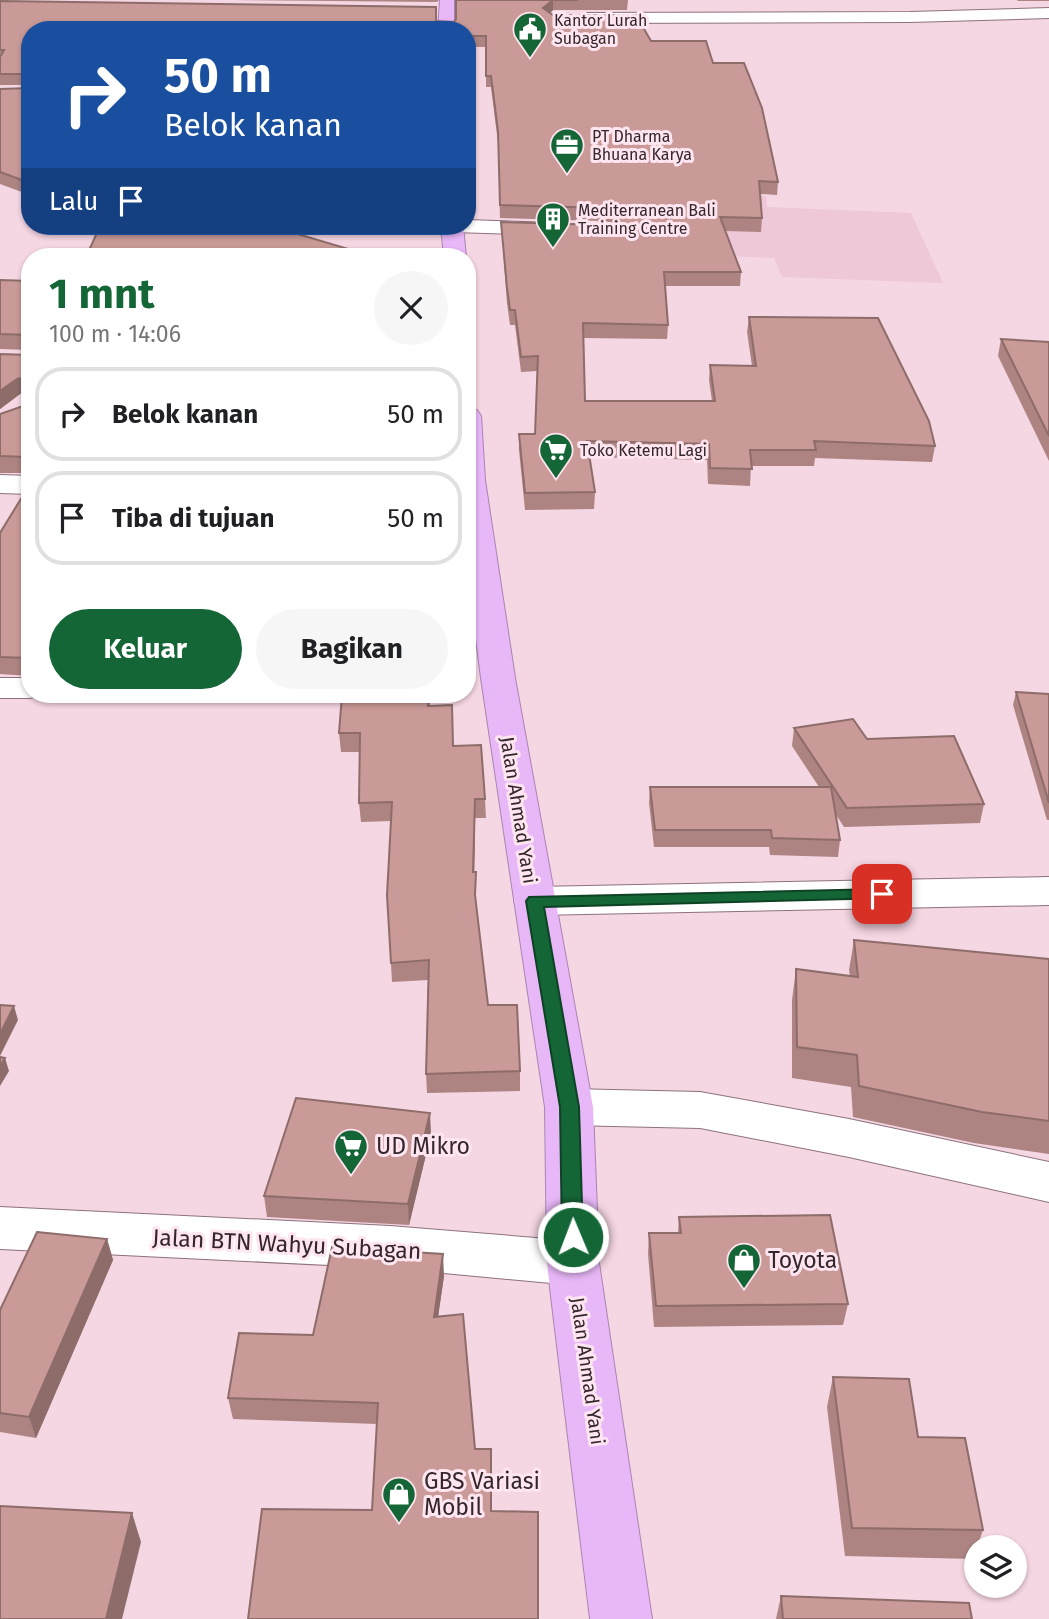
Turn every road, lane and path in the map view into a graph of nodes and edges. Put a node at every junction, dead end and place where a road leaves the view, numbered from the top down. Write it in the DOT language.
graph roads {
  1 [pos="1049,13"];
  2 [pos="566,18"];
  3 [pos="476,227"];
  4 [pos="567,229"];
  5 [pos="0,484"];
  6 [pos="21,485"];
  7 [pos="476,517"];
  8 [pos="0,688"];
  9 [pos="21,688"];
  10 [pos="1049,891"];
  11 [pos="535,901"];
  12 [pos="569,1107"];
  13 [pos="1049,1182"];
  14 [pos="1,1231"];
  15 [pos="573,1263"];
  16 [pos="621,1619"];
  1 -- 2 [label="street"];
  3 -- 4 [label="street"];
  5 -- 6 [label="street"];
  7 -- 11 [label="highway, Jalan Ahmad Yani"];
  8 -- 9 [label="street"];
  10 -- 11 [label="street"];
  11 -- 12 [label="highway, Jalan Ahmad Yani"];
  12 -- 13 [label="street"];
  12 -- 15 [label="highway, Jalan Ahmad Yani"];
  14 -- 15 [label="street, Jalan BTN Wahyu Subagan"];
  15 -- 16 [label="highway, Jalan Ahmad Yani"];
}
